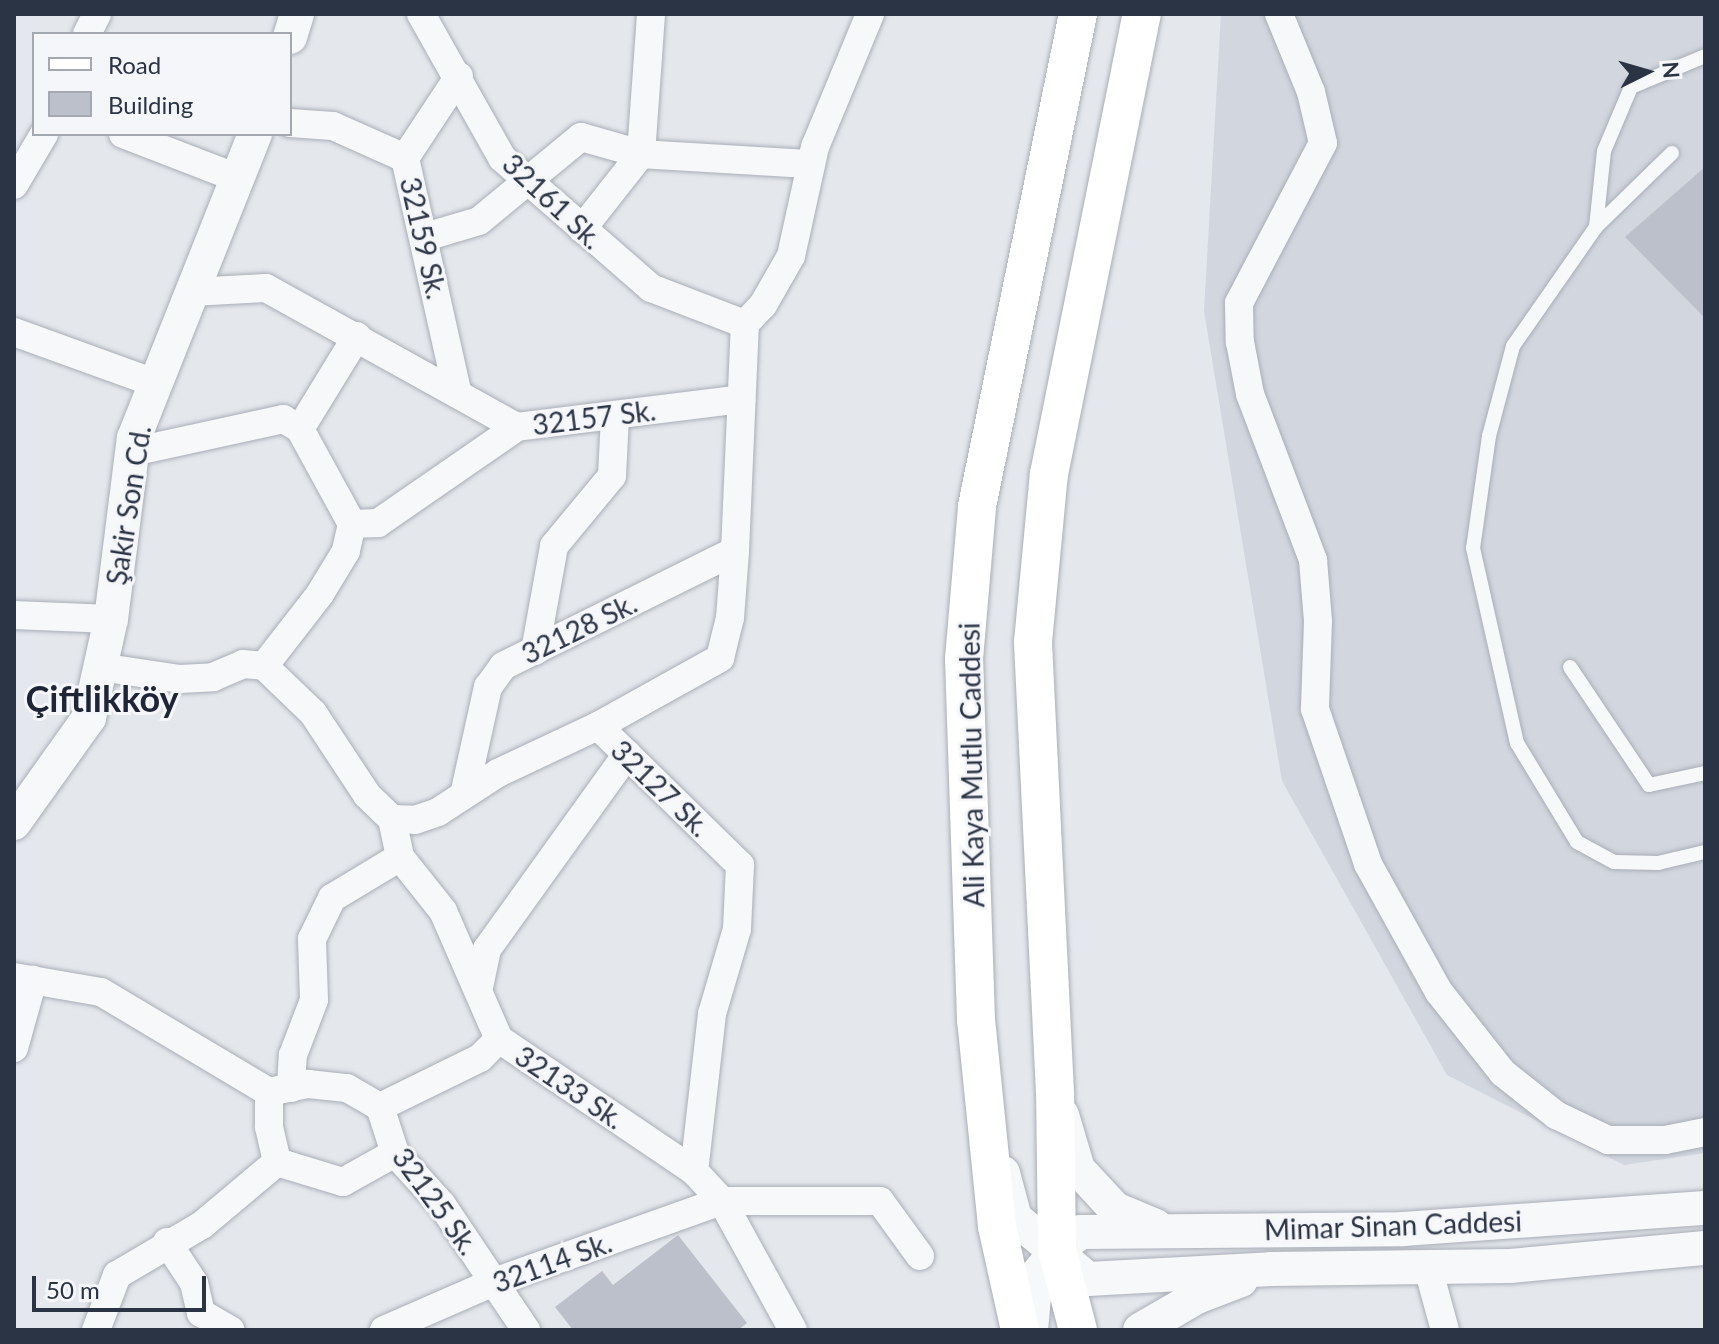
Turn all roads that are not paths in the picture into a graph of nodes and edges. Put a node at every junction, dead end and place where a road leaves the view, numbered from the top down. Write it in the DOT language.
graph roads {
  1 [pos="97,14"];
  2 [pos="421,14"];
  3 [pos="651,14"];
  4 [pos="870,14"];
  5 [pos="1078,14"];
  6 [pos="1142,14"];
  7 [pos="1279,14"];
  8 [pos="88,32"];
  9 [pos="1705,56"];
  10 [pos="459,76"];
  11 [pos="292,123"];
  12 [pos="43,136"];
  13 [pos="128,136"];
  14 [pos="254,136"];
  15 [pos="1672,153"];
  16 [pos="641,154"];
  17 [pos="405,158"];
  18 [pos="811,164"];
  19 [pos="237,178"];
  20 [pos="527,180"];
  21 [pos="14,185"];
  22 [pos="1596,227"];
  23 [pos="582,229"];
  24 [pos="425,237"];
  25 [pos="191,292"];
  26 [pos="745,324"];
  27 [pos="14,332"];
  28 [pos="357,336"];
  29 [pos="155,383"];
  30 [pos="457,391"];
  31 [pos="741,399"];
  32 [pos="615,416"];
  33 [pos="517,427"];
  34 [pos="300,429"];
  35 [pos="132,452"];
  36 [pos="352,524"];
  37 [pos="735,551"];
  38 [pos="14,615"];
  39 [pos="111,619"];
  40 [pos="535,651"];
  41 [pos="264,666"];
  42 [pos="100,667"];
  43 [pos="1570,667"];
  44 [pos="598,726"];
  45 [pos="627,754"];
  46 [pos="1705,773"];
  47 [pos="464,795"];
  48 [pos="392,819"];
  49 [pos="14,823"];
  50 [pos="1705,852"];
  51 [pos="400,857"];
  52 [pos="24,978"];
  53 [pos="479,987"];
  54 [pos="499,1039"];
  55 [pos="14,1048"];
  56 [pos="280,1090"];
  57 [pos="1055,1093"];
  58 [pos="984,1098"];
  59 [pos="380,1107"];
  60 [pos="1705,1132"];
  61 [pos="395,1153"];
  62 [pos="277,1162"];
  63 [pos="694,1171"];
  64 [pos="722,1201"];
  65 [pos="1705,1208"];
  66 [pos="1172,1232"];
  67 [pos="1069,1241"];
  68 [pos="167,1242"];
  69 [pos="1705,1248"];
  70 [pos="920,1256"];
  71 [pos="1428,1268"];
  72 [pos="1271,1269"];
  73 [pos="494,1282"];
  74 [pos="96,1330"];
  75 [pos="230,1330"];
  76 [pos="384,1330"];
  77 [pos="526,1330"];
  78 [pos="793,1330"];
  79 [pos="1020,1330"];
  80 [pos="1031,1330"];
  81 [pos="1078,1330"];
  82 [pos="1140,1330"];
  83 [pos="1445,1330"];
  1 -- 8 [label="street"];
  2 -- 10 [label="street, 32161 Sk."];
  3 -- 16 [label="street"];
  4 -- 18 [label="street"];
  5 -- 58 [label="main road, Ali Kaya Mutlu Caddesi"];
  6 -- 57 [label="main road"];
  7 -- 60 [label="street"];
  9 -- 22 [label="lane"];
  10 -- 17 [label="street"];
  10 -- 20 [label="street, 32161 Sk."];
  11 -- 17 [label="street, 32159 Sk."];
  12 -- 21 [label="street"];
  13 -- 19 [label="street"];
  14 -- 19 [label="street, Şakir Son Cd."];
  15 -- 22 [label="lane"];
  16 -- 18 [label="street"];
  16 -- 20 [label="street"];
  16 -- 23 [label="street"];
  17 -- 24 [label="street, 32159 Sk."];
  18 -- 26 [label="street"];
  19 -- 25 [label="street, Şakir Son Cd."];
  20 -- 23 [label="street, 32161 Sk."];
  20 -- 24 [label="street"];
  22 -- 50 [label="lane"];
  23 -- 26 [label="street, 32161 Sk."];
  24 -- 30 [label="street, 32159 Sk."];
  25 -- 28 [label="street, 32157 Sk."];
  25 -- 29 [label="street, Şakir Son Cd."];
  26 -- 31 [label="street, 32127 Sk."];
  27 -- 29 [label="street"];
  28 -- 30 [label="street, 32157 Sk."];
  28 -- 34 [label="street"];
  29 -- 35 [label="street, Şakir Son Cd."];
  30 -- 33 [label="street, 32157 Sk."];
  31 -- 32 [label="street, 32157 Sk."];
  31 -- 37 [label="street, 32127 Sk."];
  32 -- 33 [label="street, 32157 Sk."];
  32 -- 40 [label="street"];
  33 -- 36 [label="street"];
  34 -- 35 [label="street"];
  34 -- 36 [label="street"];
  35 -- 39 [label="street, Şakir Son Cd."];
  36 -- 41 [label="street"];
  37 -- 40 [label="street, 32128 Sk."];
  37 -- 44 [label="street, 32127 Sk."];
  38 -- 39 [label="street"];
  39 -- 42 [label="street, Şakir Son Cd."];
  40 -- 47 [label="street, 32128 Sk."];
  41 -- 42 [label="street"];
  41 -- 48 [label="street"];
  42 -- 49 [label="street, Şakir Son Cd."];
  43 -- 46 [label="lane"];
  44 -- 45 [label="street, 32127 Sk."];
  44 -- 47 [label="street"];
  45 -- 53 [label="street"];
  45 -- 63 [label="street, 32127 Sk."];
  47 -- 48 [label="street"];
  48 -- 51 [label="street, 32133 Sk."];
  51 -- 53 [label="street, 32133 Sk."];
  51 -- 56 [label="street"];
  52 -- 55 [label="street"];
  52 -- 56 [label="street"];
  53 -- 54 [label="street, 32133 Sk."];
  54 -- 59 [label="street"];
  54 -- 63 [label="street, 32133 Sk."];
  56 -- 59 [label="street"];
  56 -- 62 [label="street"];
  57 -- 66 [label="street"];
  57 -- 67 [label="main road"];
  58 -- 67 [label="street, Mimar Sinan Caddesi"];
  58 -- 79 [label="main road, Ali Kaya Mutlu Caddesi"];
  59 -- 61 [label="street, 32125 Sk."];
  61 -- 62 [label="street"];
  61 -- 73 [label="street, 32125 Sk."];
  62 -- 68 [label="street"];
  63 -- 64 [label="street, 32133 Sk."];
  64 -- 70 [label="street, 32114 Sk."];
  64 -- 73 [label="street, 32114 Sk."];
  64 -- 78 [label="street"];
  65 -- 66 [label="street, Mimar Sinan Caddesi"];
  66 -- 67 [label="street, Mimar Sinan Caddesi"];
  67 -- 72 [label="street, Mimar Sinan Caddesi"];
  67 -- 80 [label="street"];
  67 -- 81 [label="main road"];
  68 -- 74 [label="street"];
  68 -- 75 [label="street"];
  69 -- 71 [label="street, Mimar Sinan Caddesi"];
  71 -- 72 [label="street, Mimar Sinan Caddesi"];
  71 -- 83 [label="street"];
  72 -- 82 [label="street"];
  73 -- 76 [label="street, 32114 Sk."];
  73 -- 77 [label="street, 32125 Sk."];
}
